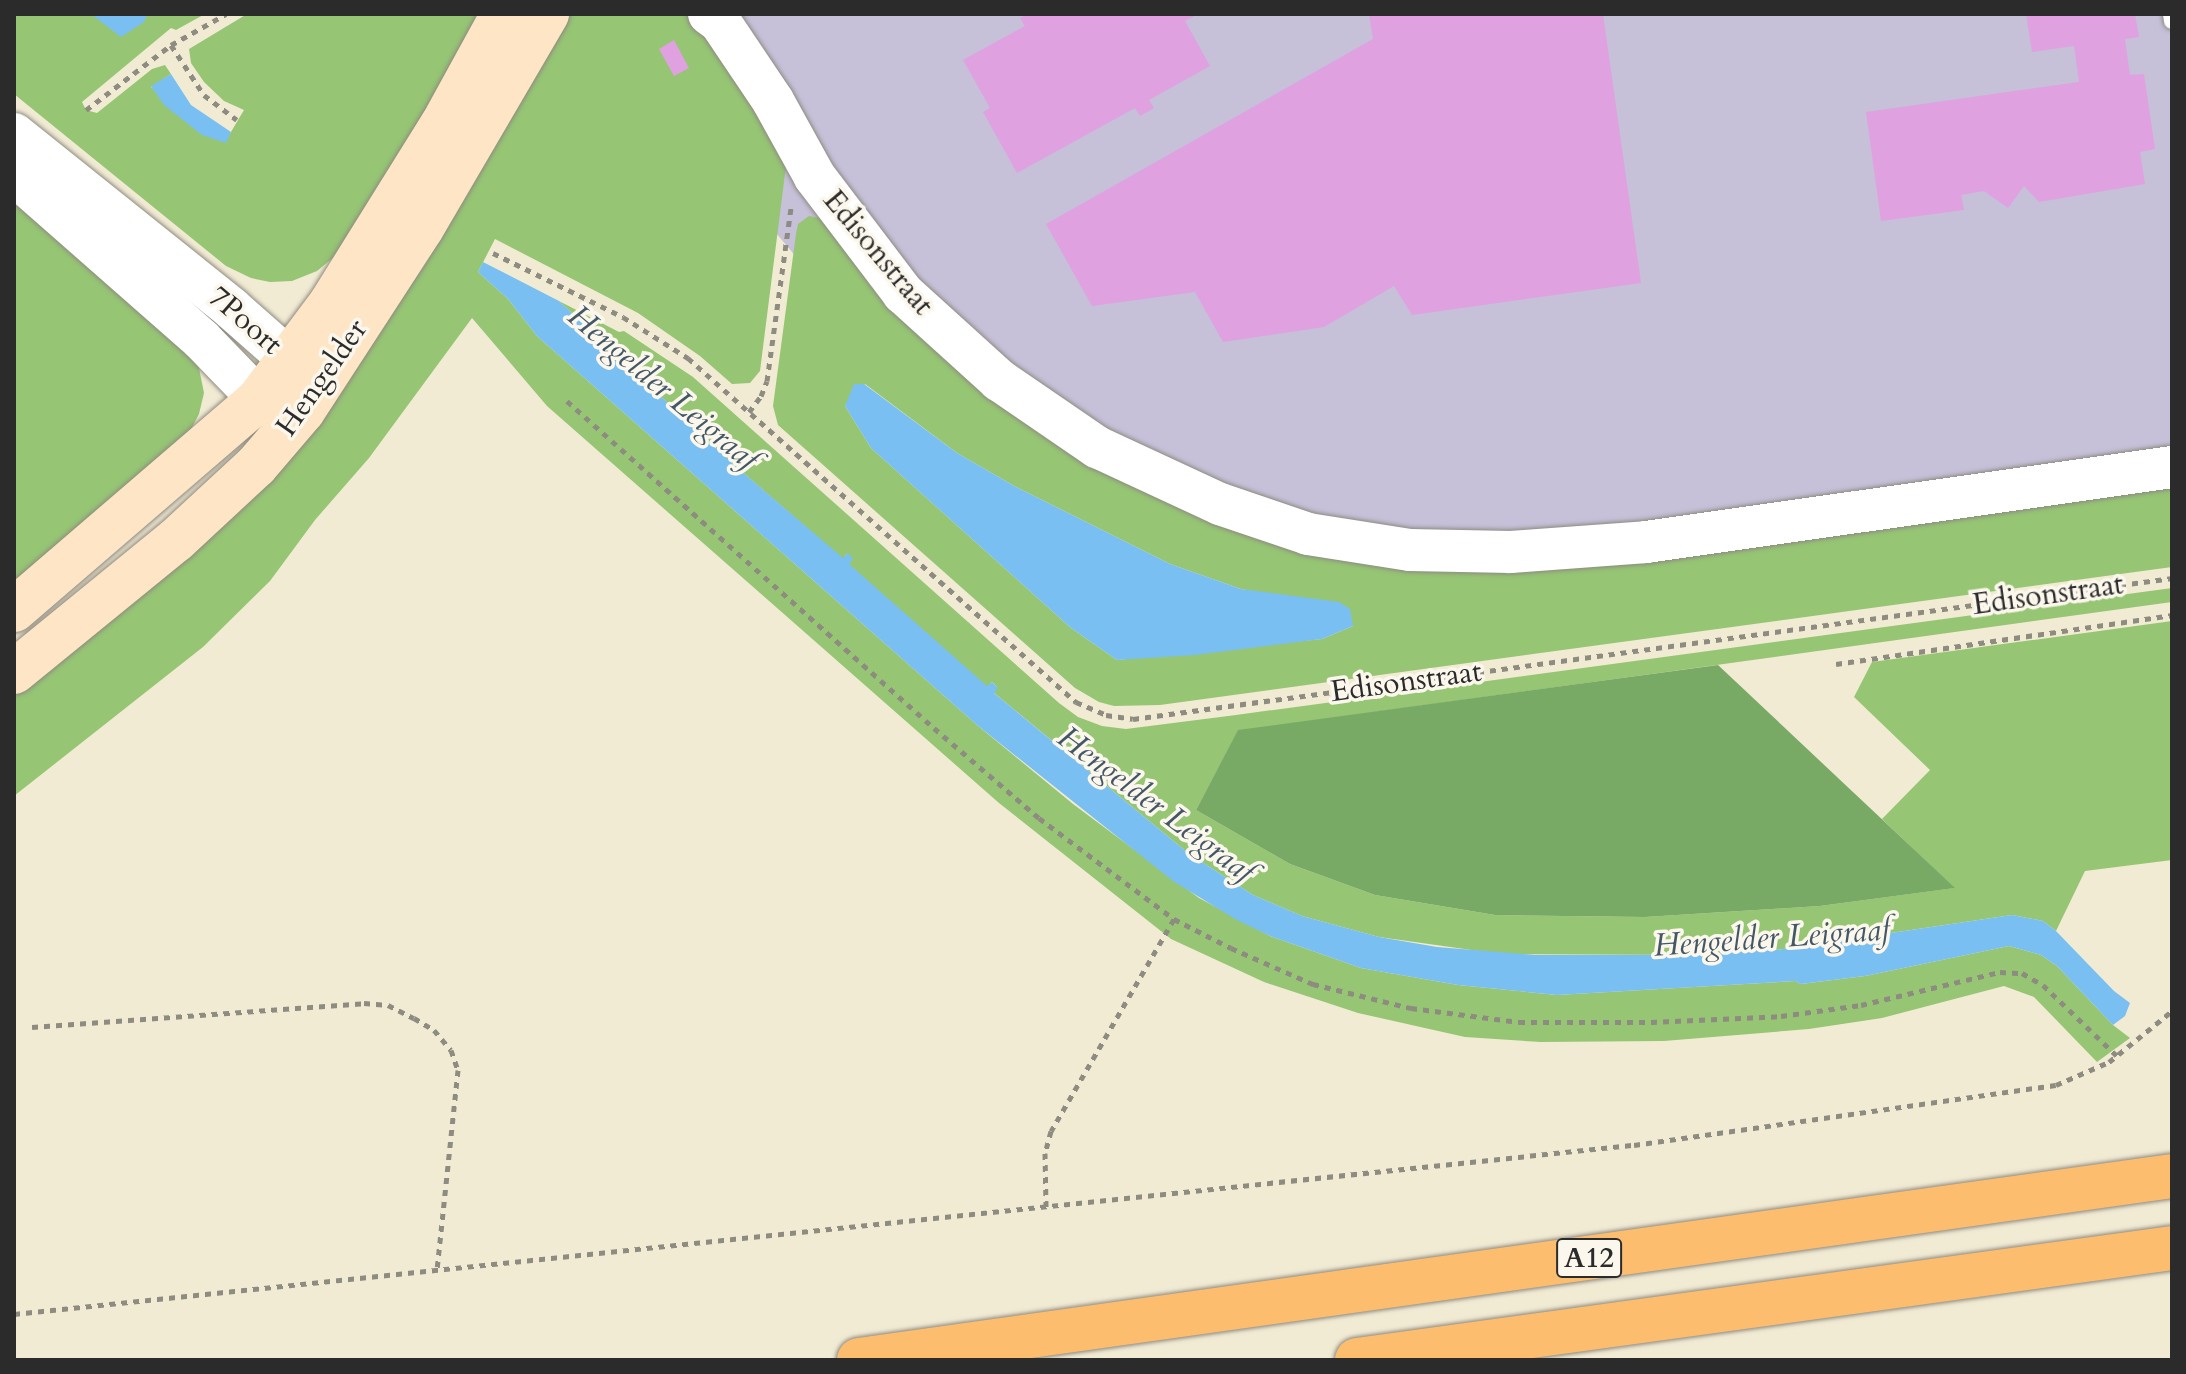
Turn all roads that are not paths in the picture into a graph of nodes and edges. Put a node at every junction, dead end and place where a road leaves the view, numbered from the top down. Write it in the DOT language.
graph roads {
  1 [pos="503,14"];
  2 [pos="547,14"];
  3 [pos="2171,14"];
  4 [pos="716,17"];
  5 [pos="2172,21"];
  6 [pos="14,134"];
  7 [pos="14,175"];
  8 [pos="290,360"];
  9 [pos="259,399"];
  10 [pos="303,411"];
  11 [pos="2172,467"];
  12 [pos="14,610"];
  13 [pos="14,672"];
  14 [pos="2172,1176"];
  15 [pos="2172,1248"];
  16 [pos="859,1360"];
  17 [pos="1357,1360"];
  1 -- 8 [label="main road, Hengelder"];
  2 -- 10 [label="main road, Hengelder"];
  3 -- 5 [label="lane"];
  4 -- 11 [label="street, Edisonstraat"];
  6 -- 8 [label="street, 7Poort"];
  7 -- 9 [label="street, 7Poort"];
  8 -- 9 [label="main road, Hengelder"];
  8 -- 10 [label="street, 7Poort"];
  9 -- 10 [label="street, 7Poort"];
  9 -- 12 [label="main road, Hengelder"];
  10 -- 13 [label="main road, Hengelder"];
  14 -- 16 [label="highway, A12"];
  15 -- 17 [label="highway, A12"];
}
